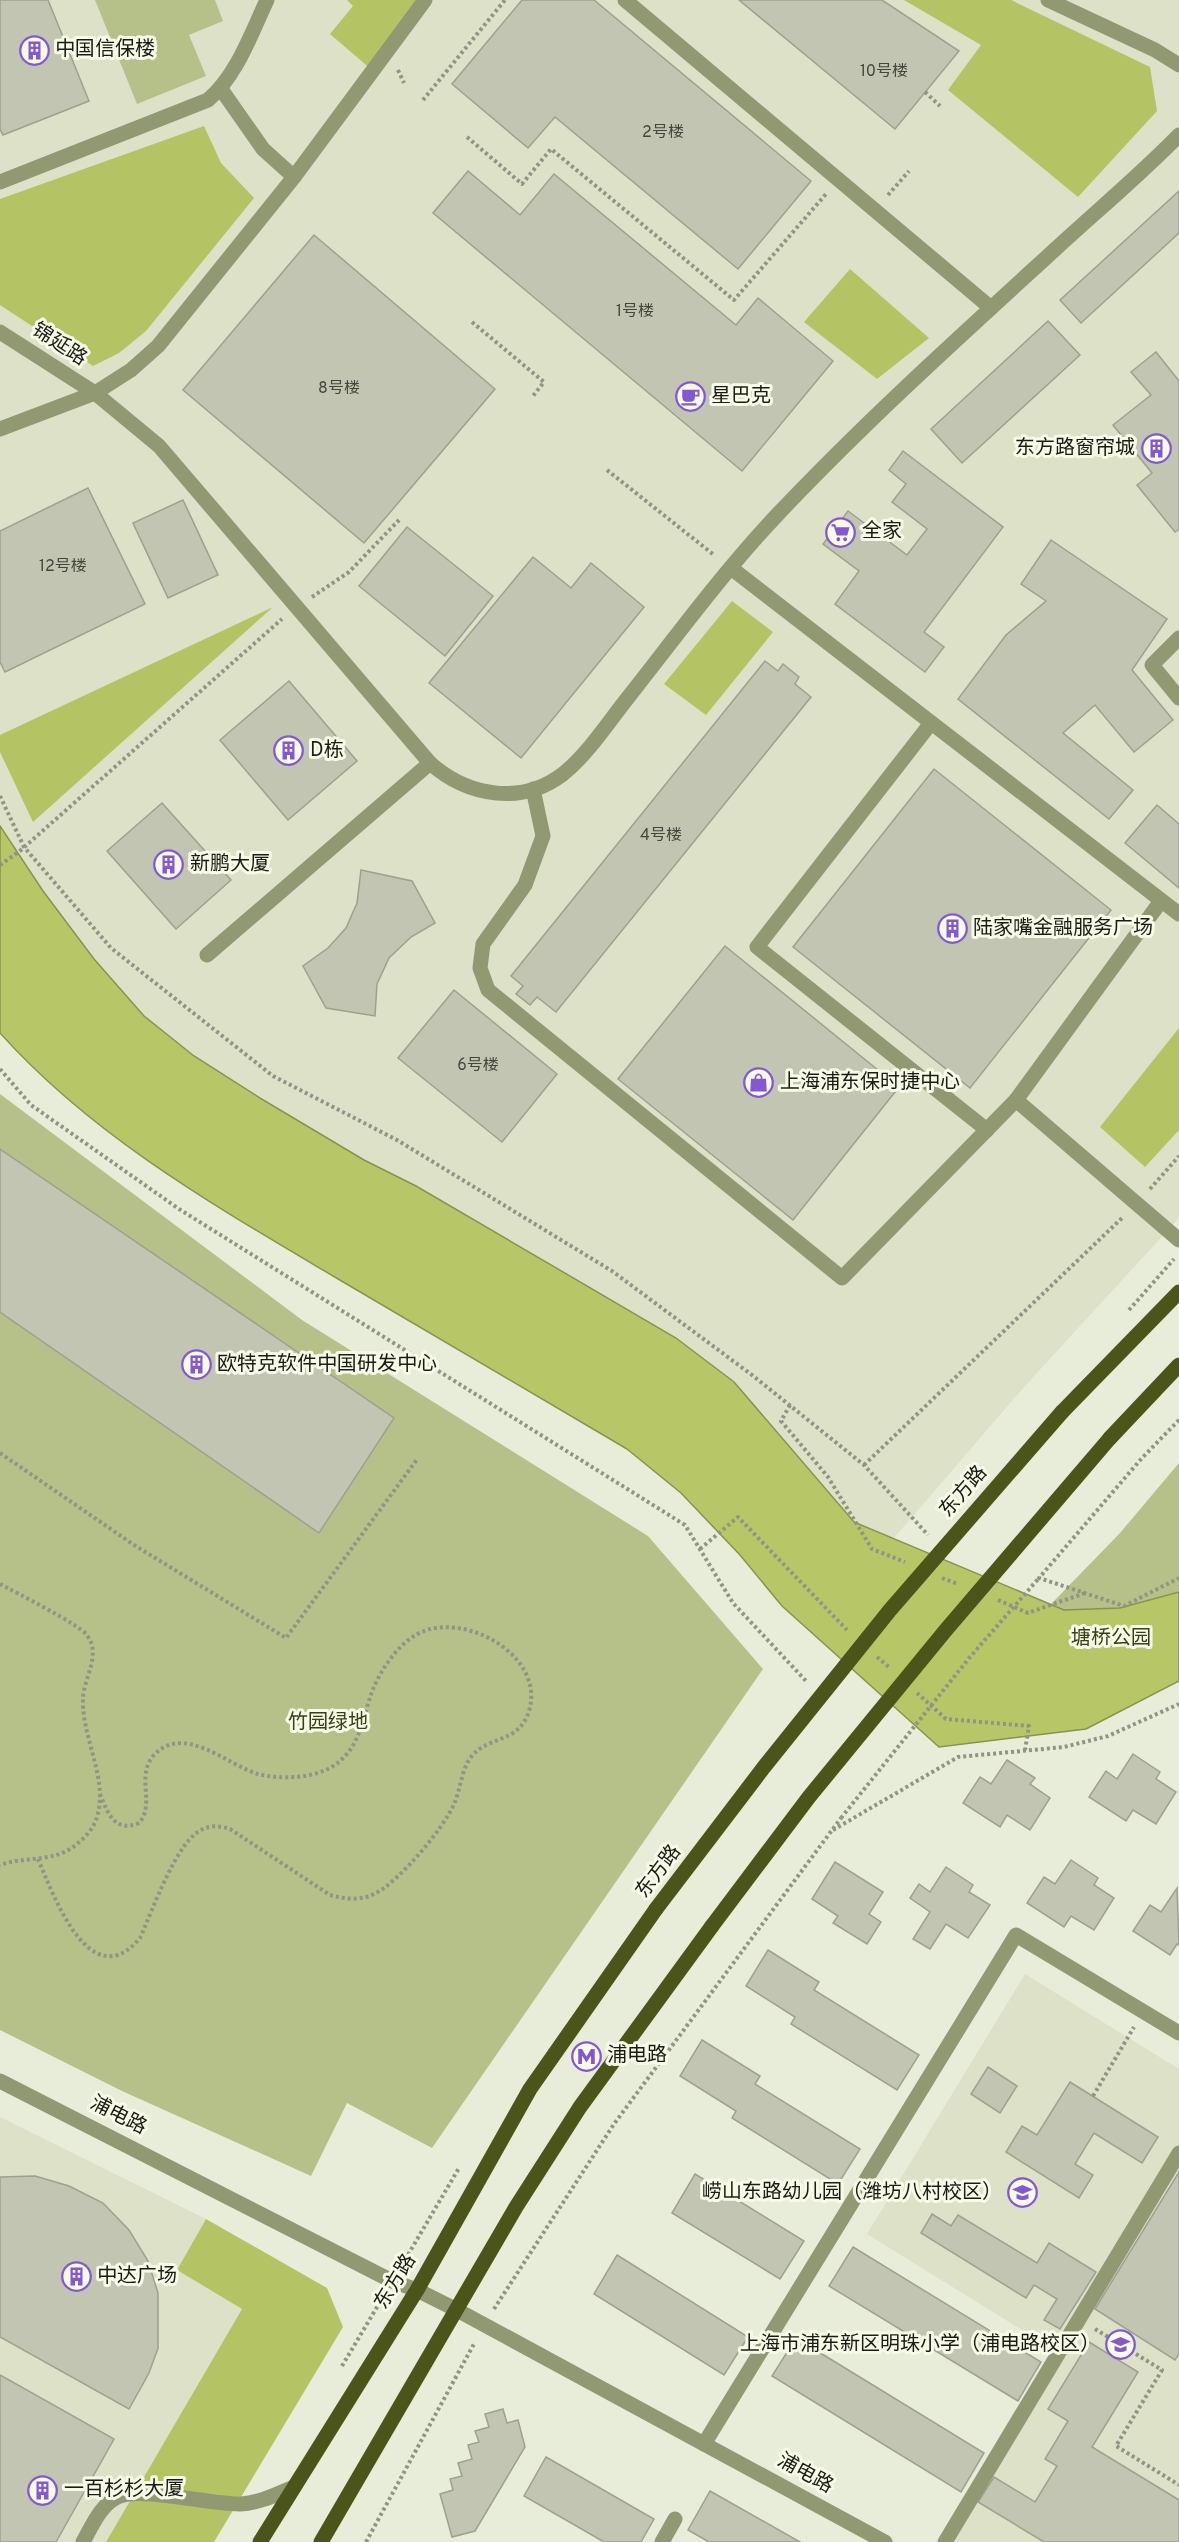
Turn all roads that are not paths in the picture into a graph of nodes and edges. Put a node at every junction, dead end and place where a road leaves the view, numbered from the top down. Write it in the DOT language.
graph roads {
  1 [pos="267,0"];
  2 [pos="425,0"];
  3 [pos="625,0"];
  4 [pos="1048,0"];
  5 [pos="1179,65"];
  6 [pos="221,89"];
  7 [pos="1179,135"];
  8 [pos="294,177"];
  9 [pos="0,182"];
  10 [pos="991,308"];
  11 [pos="0,332"];
  12 [pos="95,393"];
  13 [pos="0,429"];
  14 [pos="731,568"];
  15 [pos="1179,638"];
  16 [pos="1179,698"];
  17 [pos="931,723"];
  18 [pos="430,763"];
  19 [pos="533,789"];
  20 [pos="1161,901"];
  21 [pos="1179,914"];
  22 [pos="207,955"];
  23 [pos="1016,1100"];
  24 [pos="987,1130"];
  25 [pos="1179,1240"];
  26 [pos="1179,1292"];
  27 [pos="1179,1365"];
  28 [pos="1177,2027"];
  29 [pos="0,2081"];
  30 [pos="1179,2153"];
  31 [pos="417,2290"];
  32 [pos="457,2310"];
  33 [pos="704,2444"];
  34 [pos="294,2487"];
  35 [pos="675,2519"];
  36 [pos="82,2542"];
  37 [pos="260,2542"];
  38 [pos="321,2542"];
  39 [pos="662,2542"];
  40 [pos="885,2542"];
  41 [pos="945,2542"];
  1 -- 6 [label="street"];
  2 -- 8 [label="street"];
  3 -- 10 [label="street"];
  4 -- 5 [label="street"];
  6 -- 8 [label="street"];
  6 -- 9 [label="street"];
  7 -- 10 [label="street, 锦延路"];
  8 -- 12 [label="street"];
  10 -- 14 [label="street, 锦延路"];
  11 -- 12 [label="street, 锦延路"];
  12 -- 13 [label="street"];
  12 -- 18 [label="street, 锦延路"];
  14 -- 17 [label="street"];
  14 -- 19 [label="street, 锦延路"];
  15 -- 16 [label="street"];
  17 -- 20 [label="street"];
  17 -- 24 [label="street"];
  18 -- 19 [label="street, 锦延路"];
  18 -- 22 [label="street"];
  19 -- 24 [label="street"];
  20 -- 21 [label="street"];
  20 -- 23 [label="street"];
  23 -- 24 [label="street"];
  23 -- 25 [label="street"];
  26 -- 31 [label="main road, 东方路, bridge"];
  27 -- 32 [label="main road, bridge"];
  28 -- 33 [label="street"];
  29 -- 31 [label="street, 浦电路"];
  30 -- 41 [label="street"];
  31 -- 32 [label="street, 浦电路"];
  31 -- 34 [label="main road, 东方路"];
  32 -- 33 [label="street, 浦电路"];
  32 -- 38 [label="main road"];
  33 -- 40 [label="street, 浦电路"];
  34 -- 36 [label="street"];
  34 -- 37 [label="main road, 东方路"];
  35 -- 39 [label="street"];
}
